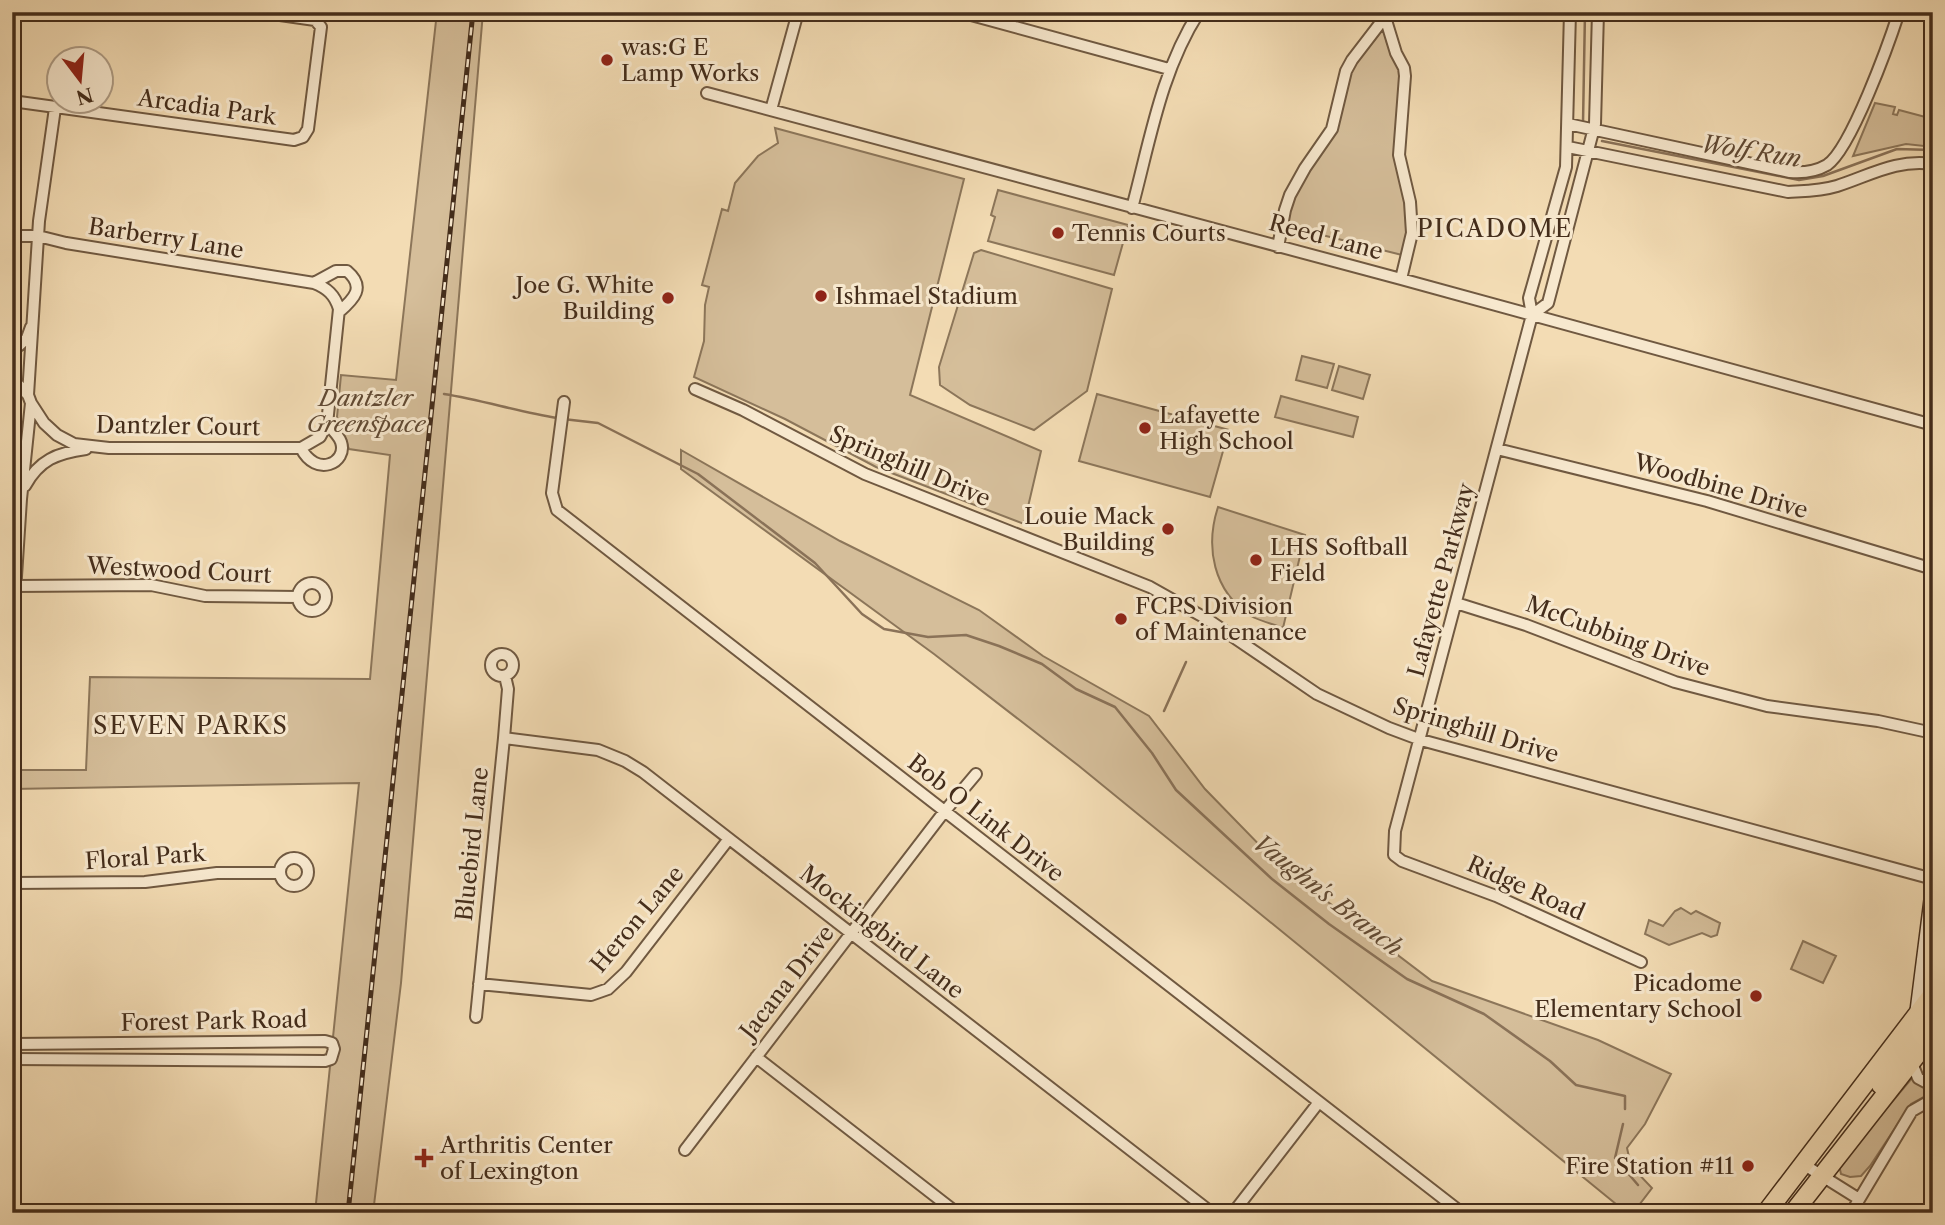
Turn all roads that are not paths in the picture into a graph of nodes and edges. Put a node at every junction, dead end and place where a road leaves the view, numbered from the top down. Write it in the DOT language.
graph roads {
  1 [pos="259,12"];
  2 [pos="798,12"];
  3 [pos="960,12"];
  4 [pos="1199,12"];
  5 [pos="1570,12"];
  6 [pos="1598,12"];
  7 [pos="1899,12"];
  8 [pos="1386,15"];
  9 [pos="1169,69"];
  10 [pos="707,93"];
  11 [pos="12,101"];
  12 [pos="46,107"];
  13 [pos="771,110"];
  14 [pos="54,116"];
  15 [pos="115,116"];
  16 [pos="1568,124"];
  17 [pos="1594,130"];
  18 [pos="1568,147"];
  19 [pos="1589,151"];
  20 [pos="1933,164"];
  21 [pos="1812,172"];
  22 [pos="1817,190"];
  23 [pos="1132,208"];
  24 [pos="12,236"];
  25 [pos="38,236"];
  26 [pos="1278,247"];
  27 [pos="1401,279"];
  28 [pos="314,283"];
  29 [pos="339,312"];
  30 [pos="1532,315"];
  31 [pos="34,317"];
  32 [pos="12,352"];
  33 [pos="12,378"];
  34 [pos="695,389"];
  35 [pos="30,399"];
  36 [pos="565,402"];
  37 [pos="327,424"];
  38 [pos="1933,425"];
  39 [pos="109,448"];
  40 [pos="301,448"];
  41 [pos="1497,449"];
  42 [pos="22,493"];
  43 [pos="15,548"];
  44 [pos="1933,569"];
  45 [pos="15,586"];
  46 [pos="298,597"];
  47 [pos="1456,603"];
  48 [pos="12,638"];
  49 [pos="505,676"];
  50 [pos="1933,733"];
  51 [pos="504,738"];
  52 [pos="1420,740"];
  53 [pos="976,774"];
  54 [pos="944,812"];
  55 [pos="728,840"];
  56 [pos="1394,855"];
  57 [pos="280,873"];
  58 [pos="1933,879"];
  59 [pos="12,883"];
  60 [pos="1933,896"];
  61 [pos="850,935"];
  62 [pos="1641,962"];
  63 [pos="479,984"];
  64 [pos="1933,994"];
  65 [pos="1918,1015"];
  66 [pos="476,1017"];
  67 [pos="1933,1034"];
  68 [pos="163,1043"];
  69 [pos="12,1044"];
  70 [pos="756,1057"];
  71 [pos="12,1059"];
  72 [pos="163,1059"];
  73 [pos="1912,1063"];
  74 [pos="1933,1086"];
  75 [pos="1933,1099"];
  76 [pos="1319,1102"];
  77 [pos="1868,1118"];
  78 [pos="685,1150"];
  79 [pos="1803,1164"];
  80 [pos="1822,1176"];
  81 [pos="1860,1199"];
  82 [pos="957,1213"];
  83 [pos="1212,1213"];
  84 [pos="1233,1213"];
  85 [pos="1462,1213"];
  86 [pos="1766,1213"];
  87 [pos="1793,1213"];
  88 [pos="1851,1213"];
  1 -- 15 [label="street, Arcadia Park"];
  2 -- 13 [label="street"];
  3 -- 9 [label="street"];
  4 -- 9 [label="street"];
  5 -- 16 [label="street, Lafayette Parkway"];
  6 -- 17 [label="street, Lafayette Parkway"];
  7 -- 21 [label="street"];
  8 -- 26 [label="street"];
  8 -- 27 [label="street"];
  9 -- 23 [label="street"];
  10 -- 13 [label="street, Reed Lane"];
  11 -- 12 [label="street, Arcadia Park"];
  13 -- 23 [label="street, Reed Lane"];
  14 -- 25 [label="street"];
  16 -- 17 [label="street"];
  16 -- 18 [label="street, Lafayette Parkway"];
  17 -- 19 [label="street, Lafayette Parkway"];
  17 -- 21 [label="street"];
  18 -- 19 [label="street"];
  18 -- 30 [label="street, Lafayette Parkway"];
  19 -- 22 [label="street"];
  19 -- 30 [label="street, Lafayette Parkway"];
  20 -- 22 [label="street"];
  21 -- 22 [label="street"];
  23 -- 26 [label="street, Reed Lane"];
  24 -- 25 [label="street, Barberry Lane"];
  25 -- 28 [label="street, Barberry Lane"];
  25 -- 31 [label="street"];
  26 -- 27 [label="street, Reed Lane"];
  27 -- 30 [label="street, Reed Lane"];
  28 -- 29 [label="street"];
  28 -- 29 [label="street, Barberry Lane"];
  29 -- 37 [label="street"];
  30 -- 38 [label="street, Reed Lane"];
  30 -- 41 [label="street, Lafayette Parkway"];
  31 -- 32 [label="street"];
  31 -- 35 [label="street"];
  33 -- 35 [label="street, Dantzler Court"];
  34 -- 52 [label="street, Springhill Drive"];
  35 -- 39 [label="street, Dantzler Court"];
  35 -- 42 [label="street"];
  36 -- 54 [label="street, Bob O Link Drive"];
  37 -- 40 [label="street"];
  37 -- 40 [label="street"];
  39 -- 40 [label="street, Dantzler Court"];
  39 -- 42 [label="street"];
  41 -- 44 [label="street, Woodbine Drive"];
  41 -- 47 [label="street, Lafayette Parkway"];
  42 -- 43 [label="street"];
  43 -- 45 [label="street"];
  45 -- 46 [label="street, Westwood Court"];
  45 -- 48 [label="street"];
  47 -- 50 [label="street, McCubbing Drive"];
  47 -- 52 [label="street, Lafayette Parkway"];
  49 -- 51 [label="street, Bluebird Lane"];
  51 -- 55 [label="street, Mockingbird Lane"];
  51 -- 63 [label="street, Bluebird Lane"];
  52 -- 56 [label="street, Lafayette Parkway"];
  52 -- 58 [label="street, Springhill Drive"];
  53 -- 54 [label="street, Jacana Drive"];
  54 -- 61 [label="street, Jacana Drive"];
  54 -- 76 [label="street, Bob O Link Drive"];
  55 -- 61 [label="street, Mockingbird Lane"];
  55 -- 63 [label="street, Heron Lane"];
  56 -- 62 [label="street, Ridge Road"];
  57 -- 59 [label="street, Floral Park"];
  60 -- 65 [label="main road"];
  61 -- 70 [label="street, Jacana Drive"];
  61 -- 83 [label="street, Mockingbird Lane"];
  63 -- 66 [label="street, Bluebird Lane"];
  64 -- 65 [label="main road"];
  65 -- 77 [label="main road"];
  65 -- 79 [label="main road"];
  67 -- 73 [label="main road"];
  68 -- 69 [label="street, Forest Park Road"];
  68 -- 72 [label="street"];
  68 -- 72 [label="street, Forest Park Road"];
  70 -- 78 [label="street, Jacana Drive"];
  70 -- 82 [label="street"];
  71 -- 72 [label="street, Forest Park Road"];
  73 -- 74 [label="street"];
  73 -- 77 [label="main road"];
  75 -- 81 [label="street"];
  76 -- 84 [label="street"];
  76 -- 85 [label="street, Bob O Link Drive"];
  77 -- 80 [label="main road"];
  79 -- 80 [label="street"];
  79 -- 86 [label="main road"];
  80 -- 81 [label="street"];
  80 -- 87 [label="main road"];
  81 -- 88 [label="street"];
}
